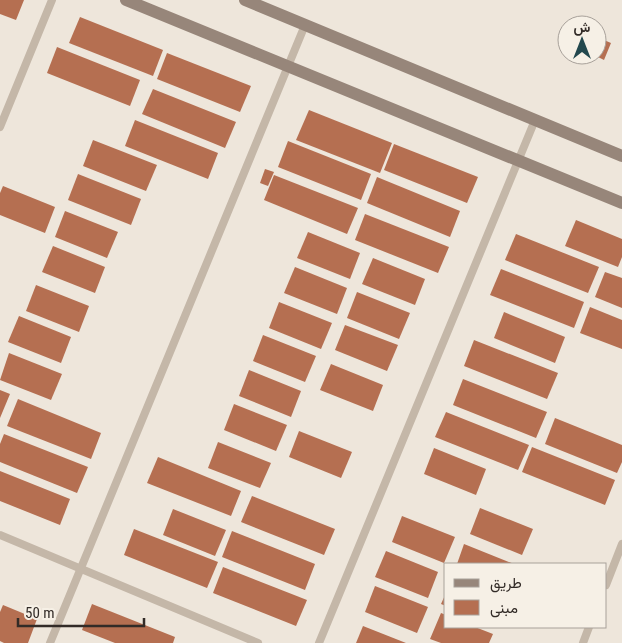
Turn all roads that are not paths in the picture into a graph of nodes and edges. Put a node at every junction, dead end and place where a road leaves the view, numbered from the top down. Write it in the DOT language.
graph roads {
  1 [pos="52,0"];
  2 [pos="126,0"];
  3 [pos="245,0"];
  4 [pos="305,25"];
  5 [pos="288,66"];
  6 [pos="535,120"];
  7 [pos="0,127"];
  8 [pos="622,156"];
  9 [pos="518,160"];
  10 [pos="622,203"];
  11 [pos="0,535"];
  12 [pos="622,544"];
  13 [pos="81,569"];
  14 [pos="607,582"];
  15 [pos="589,628"];
  16 [pos="50,643"];
  17 [pos="258,643"];
  18 [pos="319,643"];
  19 [pos="583,643"];
  1 -- 7 [label="lane"];
  2 -- 5 [label="street"];
  3 -- 4 [label="street"];
  4 -- 5 [label="lane"];
  4 -- 6 [label="street"];
  5 -- 9 [label="street"];
  5 -- 13 [label="lane"];
  6 -- 8 [label="street"];
  6 -- 9 [label="lane"];
  9 -- 10 [label="street"];
  9 -- 18 [label="lane"];
  11 -- 13 [label="lane"];
  12 -- 14 [label="lane"];
  13 -- 16 [label="lane"];
  13 -- 17 [label="lane"];
  15 -- 19 [label="lane"];
}
